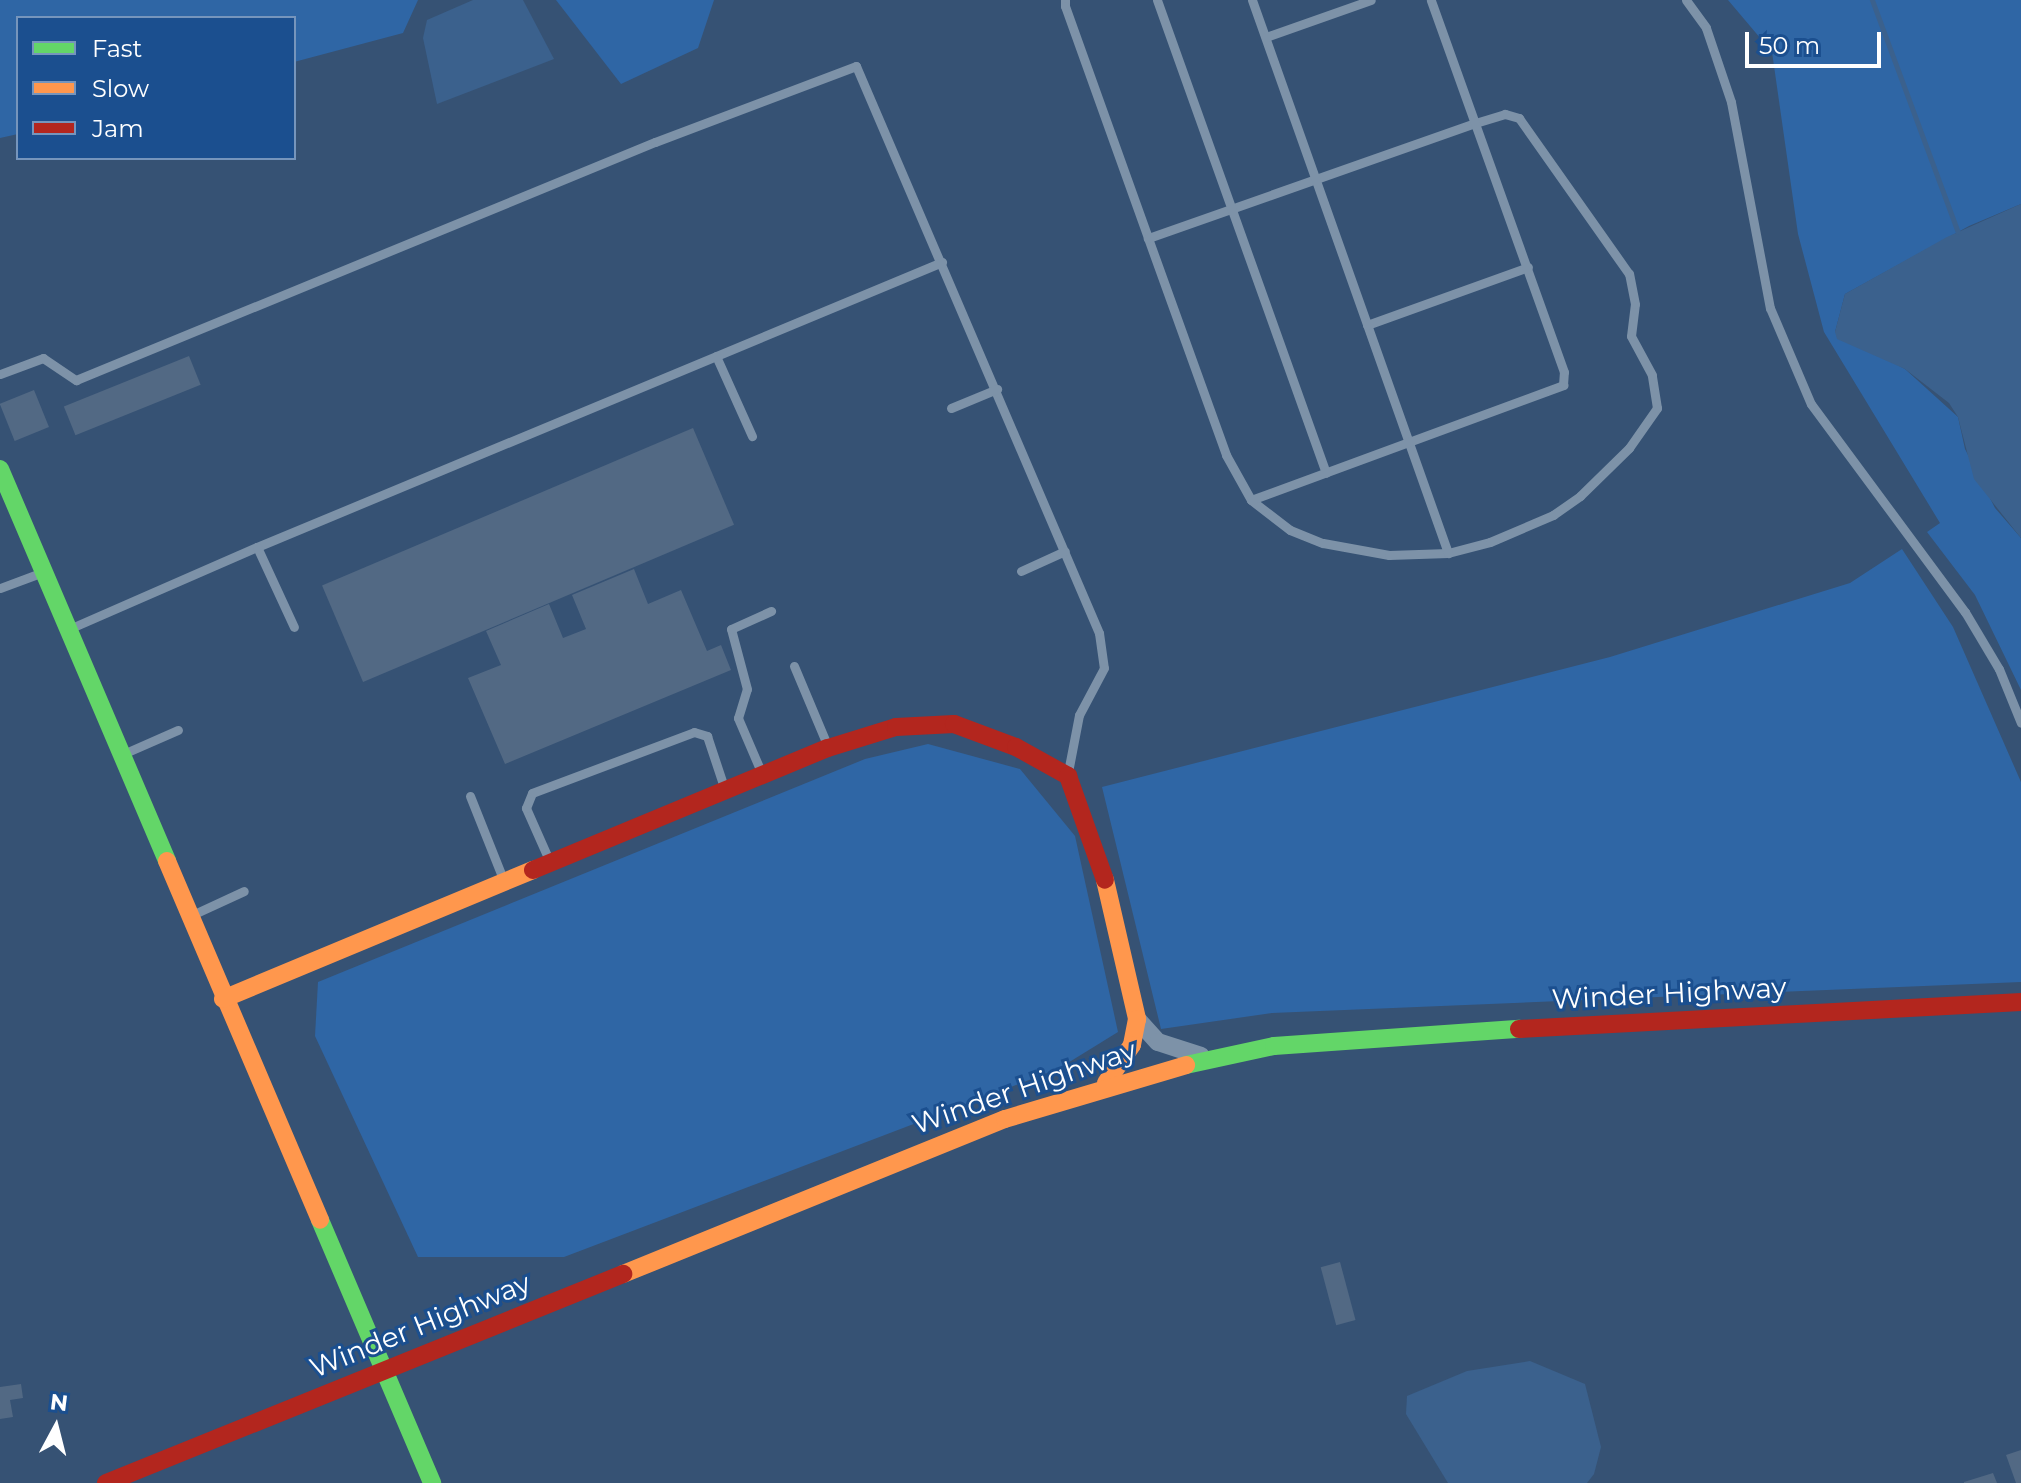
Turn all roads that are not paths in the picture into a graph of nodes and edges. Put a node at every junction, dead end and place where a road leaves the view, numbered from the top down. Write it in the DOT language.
graph roads {
  1 [pos="1065,0"];
  2 [pos="1157,0"];
  3 [pos="1252,0"];
  4 [pos="1371,0"];
  5 [pos="1431,0"];
  6 [pos="1686,0"];
  7 [pos="1340,5"];
  8 [pos="1266,37"];
  9 [pos="1475,123"];
  10 [pos="1316,180"];
  11 [pos="1232,208"];
  12 [pos="1148,238"];
  13 [pos="942,262"];
  14 [pos="1528,267"];
  15 [pos="1367,325"];
  16 [pos="716,356"];
  17 [pos="0,374"];
  18 [pos="997,389"];
  19 [pos="951,408"];
  20 [pos="752,436"];
  21 [pos="1409,445"];
  22 [pos="0,469"];
  23 [pos="1326,473"];
  24 [pos="1251,500"];
  25 [pos="257,547"];
  26 [pos="1065,551"];
  27 [pos="1448,553"];
  28 [pos="1021,571"];
  29 [pos="43,572"];
  30 [pos="0,588"];
  31 [pos="771,611"];
  32 [pos="294,627"];
  33 [pos="67,630"];
  34 [pos="794,666"];
  35 [pos="2021,723"];
  36 [pos="178,730"];
  37 [pos="828,748"];
  38 [pos="120,755"];
  39 [pos="1068,776"];
  40 [pos="763,777"];
  41 [pos="726,792"];
  42 [pos="470,796"];
  43 [pos="550,864"];
  44 [pos="504,882"];
  45 [pos="244,891"];
  46 [pos="188,917"];
  47 [pos="223,999"];
  48 [pos="2021,1002"];
  49 [pos="1137,1019"];
  50 [pos="1212,1057"];
  51 [pos="1106,1083"];
  52 [pos="381,1371"];
  53 [pos="106,1483"];
  54 [pos="432,1483"];
  1 -- 12 [label="lane"];
  2 -- 11 [label="lane"];
  3 -- 8 [label="lane"];
  4 -- 7 [label="lane"];
  5 -- 9 [label="lane"];
  6 -- 35 [label="lane"];
  7 -- 8 [label="lane"];
  8 -- 10 [label="lane"];
  9 -- 10 [label="lane"];
  9 -- 14 [label="lane"];
  9 -- 27 [label="lane"];
  10 -- 11 [label="lane"];
  10 -- 15 [label="lane"];
  11 -- 12 [label="lane"];
  11 -- 23 [label="lane"];
  12 -- 24 [label="lane"];
  13 -- 16 [label="lane"];
  13 -- 17 [label="lane"];
  13 -- 18 [label="lane"];
  14 -- 15 [label="lane"];
  14 -- 21 [label="lane"];
  15 -- 21 [label="lane"];
  16 -- 20 [label="lane"];
  16 -- 25 [label="lane"];
  18 -- 19 [label="lane"];
  18 -- 26 [label="lane"];
  21 -- 23 [label="lane"];
  21 -- 27 [label="lane"];
  22 -- 29 [label="street"];
  23 -- 24 [label="lane"];
  24 -- 27 [label="lane"];
  25 -- 32 [label="lane"];
  25 -- 33 [label="lane"];
  26 -- 28 [label="lane"];
  26 -- 39 [label="lane"];
  29 -- 30 [label="lane"];
  29 -- 33 [label="street"];
  31 -- 40 [label="lane"];
  33 -- 38 [label="street"];
  34 -- 37 [label="lane"];
  36 -- 38 [label="lane"];
  37 -- 39 [label="street"];
  37 -- 40 [label="street"];
  38 -- 46 [label="street"];
  39 -- 49 [label="street"];
  40 -- 41 [label="street"];
  41 -- 43 [label="street"];
  41 -- 43 [label="lane"];
  42 -- 44 [label="lane"];
  43 -- 44 [label="street"];
  44 -- 47 [label="street"];
  45 -- 46 [label="lane"];
  46 -- 47 [label="street"];
  47 -- 52 [label="street"];
  48 -- 50 [label="street, Winder Highway"];
  49 -- 50 [label="street"];
  49 -- 51 [label="street"];
  50 -- 51 [label="street, Winder Highway"];
  51 -- 52 [label="street, Winder Highway"];
  52 -- 53 [label="street, Winder Highway"];
  52 -- 54 [label="street"];
}
